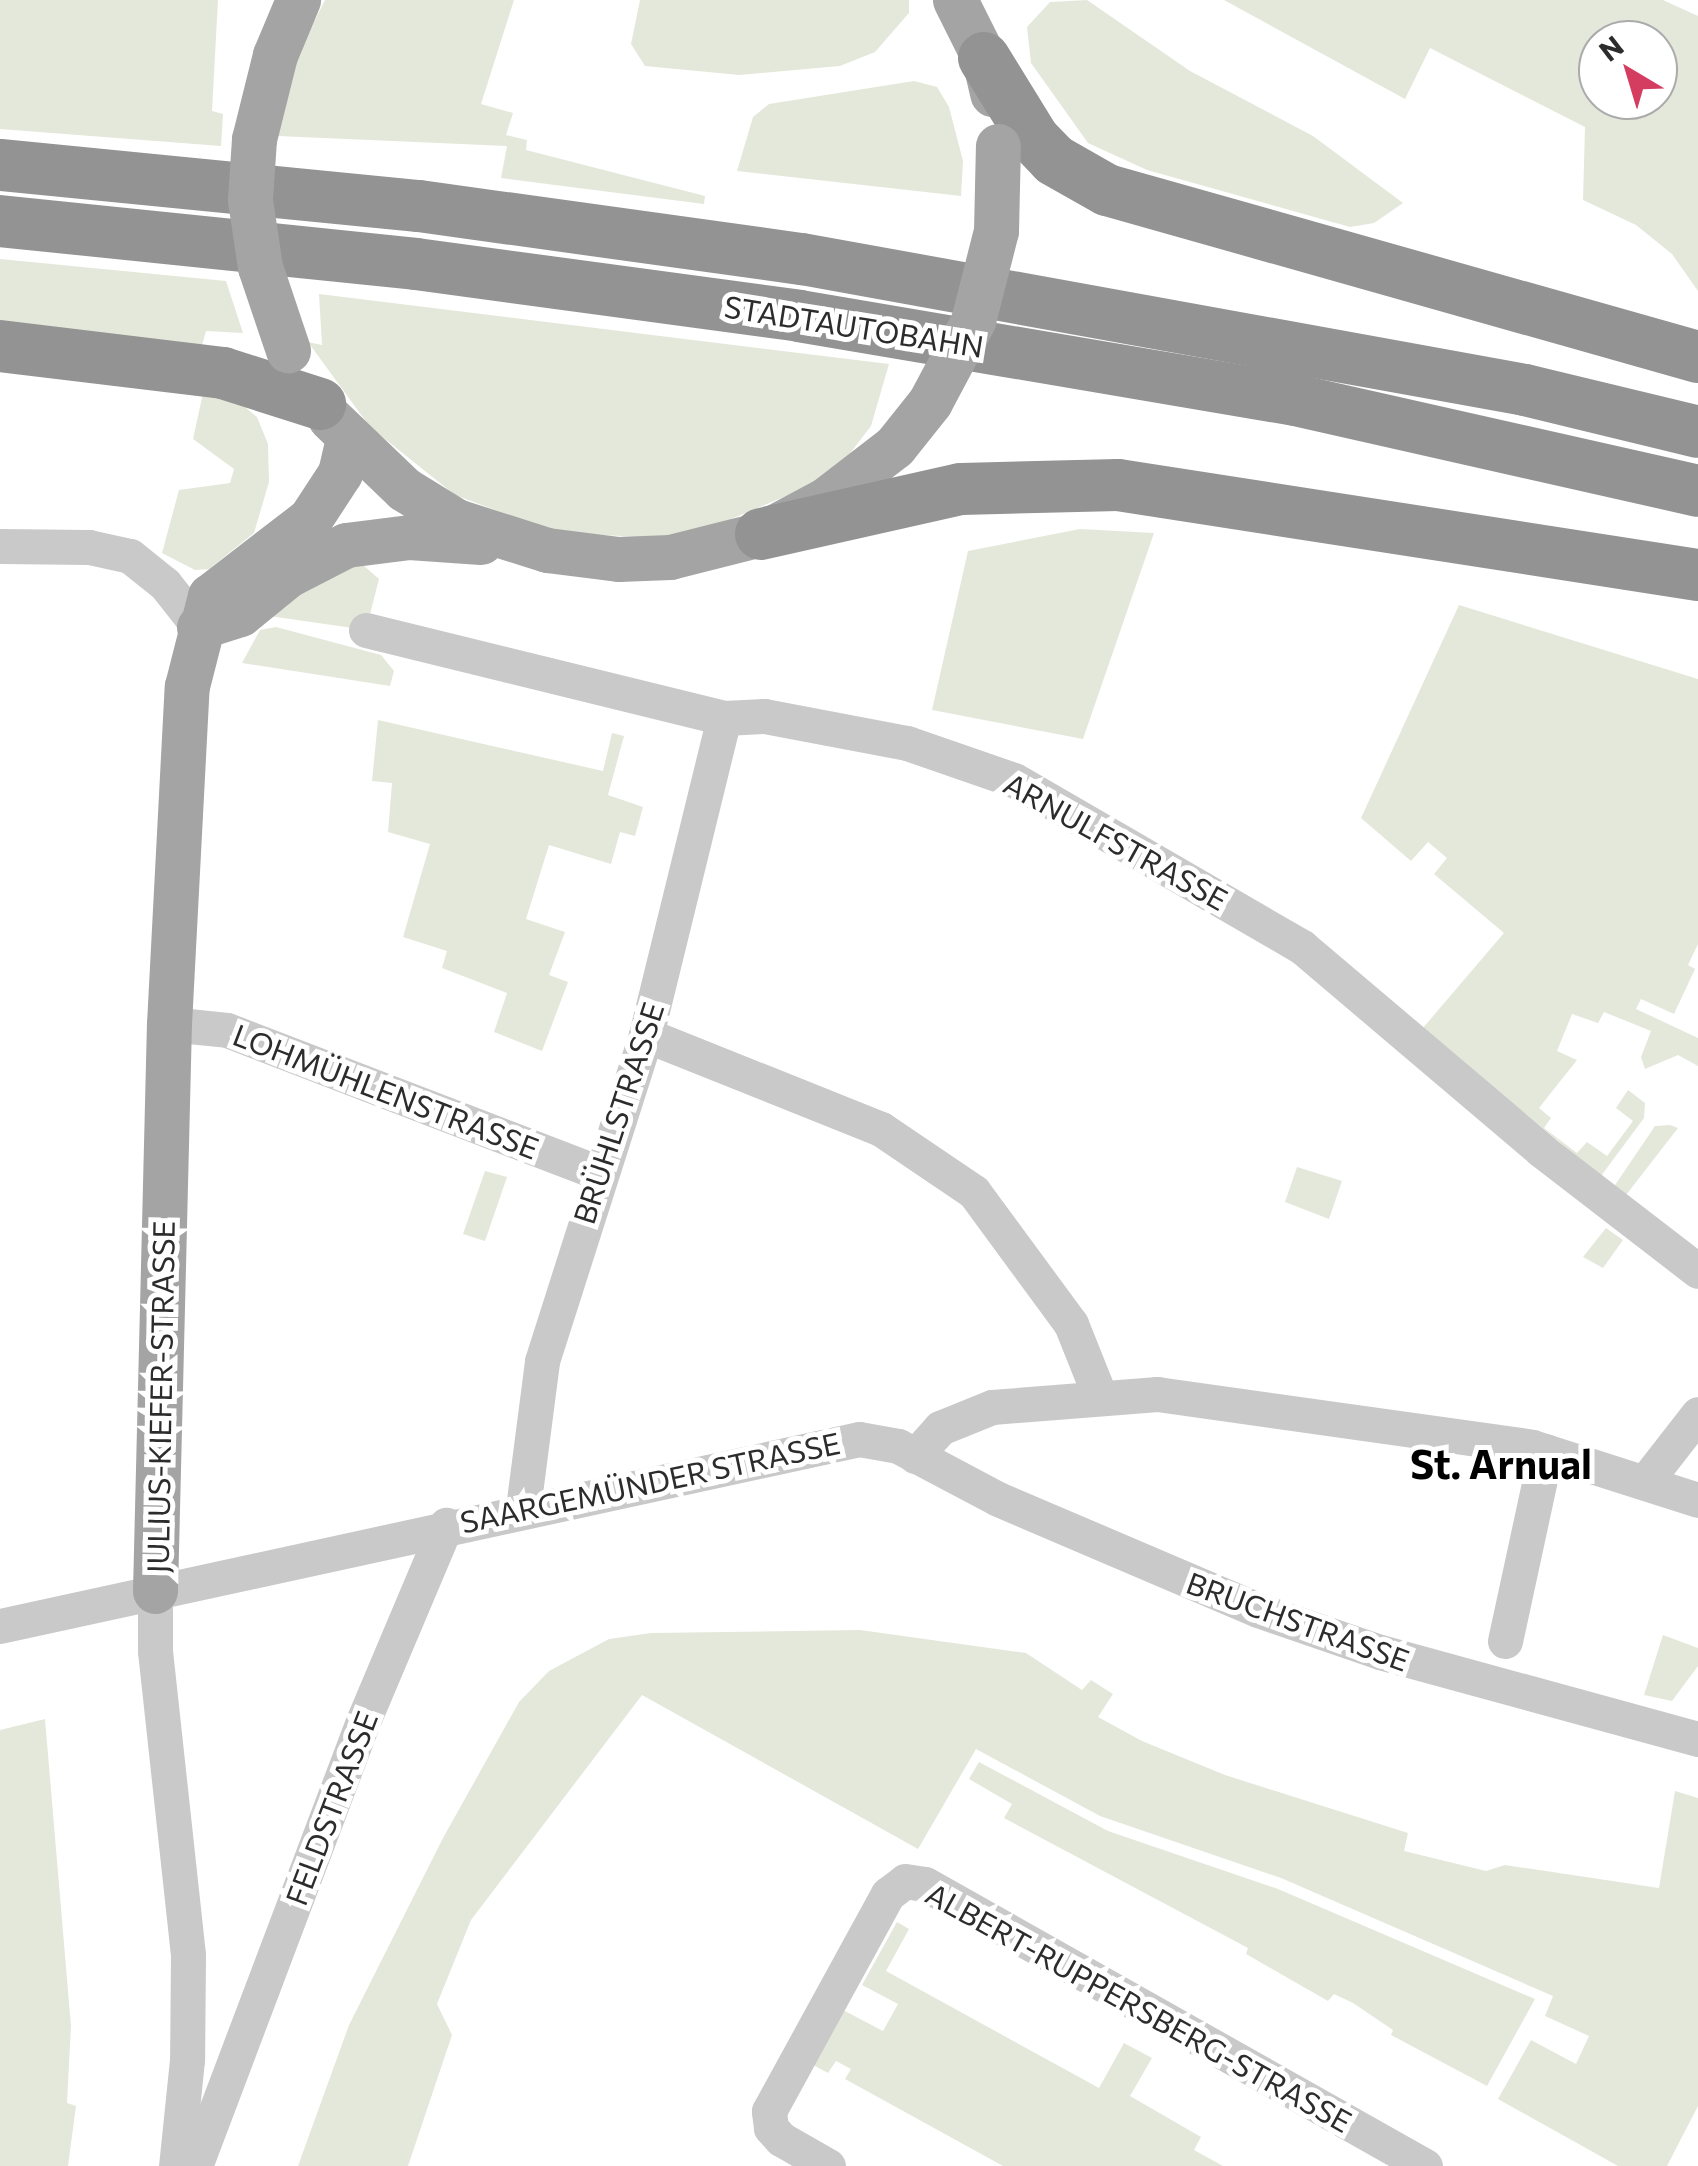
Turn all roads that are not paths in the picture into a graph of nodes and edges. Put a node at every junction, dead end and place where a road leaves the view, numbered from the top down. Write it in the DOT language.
graph roads {
  1 [pos="298,0"];
  2 [pos="955,0"];
  3 [pos="984,58"];
  4 [pos="0,165"];
  5 [pos="0,221"];
  6 [pos="0,346"];
  7 [pos="1698,357"];
  8 [pos="334,421"];
  9 [pos="1698,432"];
  10 [pos="1698,491"];
  11 [pos="761,534"];
  12 [pos="523,544"];
  13 [pos="0,546"];
  14 [pos="1698,575"];
  15 [pos="199,627"];
  16 [pos="366,630"];
  17 [pos="724,718"];
  18 [pos="169,1024"];
  19 [pos="646,1035"];
  20 [pos="599,1172"];
  21 [pos="1698,1272"];
  22 [pos="1099,1394"];
  23 [pos="1698,1414"];
  24 [pos="1546,1451"];
  25 [pos="916,1456"];
  26 [pos="1645,1482"];
  27 [pos="1698,1500"];
  28 [pos="523,1508"];
  29 [pos="446,1525"];
  30 [pos="155,1591"];
  31 [pos="0,1626"];
  32 [pos="1505,1641"];
  33 [pos="1698,1739"];
  34 [pos="188,2035"];
  35 [pos="243,2042"];
  36 [pos="176,2166"];
  37 [pos="195,2166"];
  38 [pos="828,2166"];
  39 [pos="1425,2166"];
  1 -- 8 [label="main road, bridge"];
  2 -- 3 [label="main road"];
  3 -- 7 [label="highway"];
  3 -- 11 [label="main road, bridge"];
  4 -- 9 [label="highway, STADTAUTOBAHN"];
  5 -- 10 [label="highway, STADTAUTOBAHN"];
  6 -- 8 [label="highway"];
  8 -- 12 [label="main road"];
  8 -- 15 [label="main road, JULIUS-KIEFER-STRASSE"];
  11 -- 12 [label="main road"];
  11 -- 14 [label="highway"];
  12 -- 15 [label="main road"];
  13 -- 15 [label="street"];
  15 -- 18 [label="main road, JULIUS-KIEFER-STRASSE"];
  16 -- 17 [label="street, ARNULFSTRASSE"];
  17 -- 19 [label="street, BRÜHLSTRASSE"];
  17 -- 21 [label="street, ARNULFSTRASSE"];
  18 -- 20 [label="street, LOHMÜHLENSTRASSE"];
  18 -- 30 [label="main road, JULIUS-KIEFER-STRASSE"];
  19 -- 20 [label="street, BRÜHLSTRASSE"];
  19 -- 22 [label="street"];
  20 -- 28 [label="street, BRÜHLSTRASSE"];
  22 -- 24 [label="street"];
  22 -- 25 [label="street"];
  23 -- 26 [label="street"];
  24 -- 26 [label="street"];
  24 -- 32 [label="street"];
  25 -- 28 [label="street, SAARGEMÜNDER STRASSE"];
  25 -- 33 [label="street, BRUCHSTRASSE"];
  26 -- 27 [label="street"];
  28 -- 29 [label="street, SAARGEMÜNDER STRASSE"];
  29 -- 30 [label="street, SAARGEMÜNDER STRASSE"];
  29 -- 35 [label="street, FELDSTRASSE"];
  30 -- 31 [label="street, SAARGEMÜNDER STRASSE"];
  30 -- 34 [label="street, JULIUS-KIEFER-STRASSE"];
  34 -- 35 [label="street"];
  34 -- 36 [label="street, JULIUS-KIEFER-STRASSE"];
  35 -- 37 [label="street"];
  38 -- 39 [label="street, ALBERT-RUPPERSBERG-STRASSE"];
}
